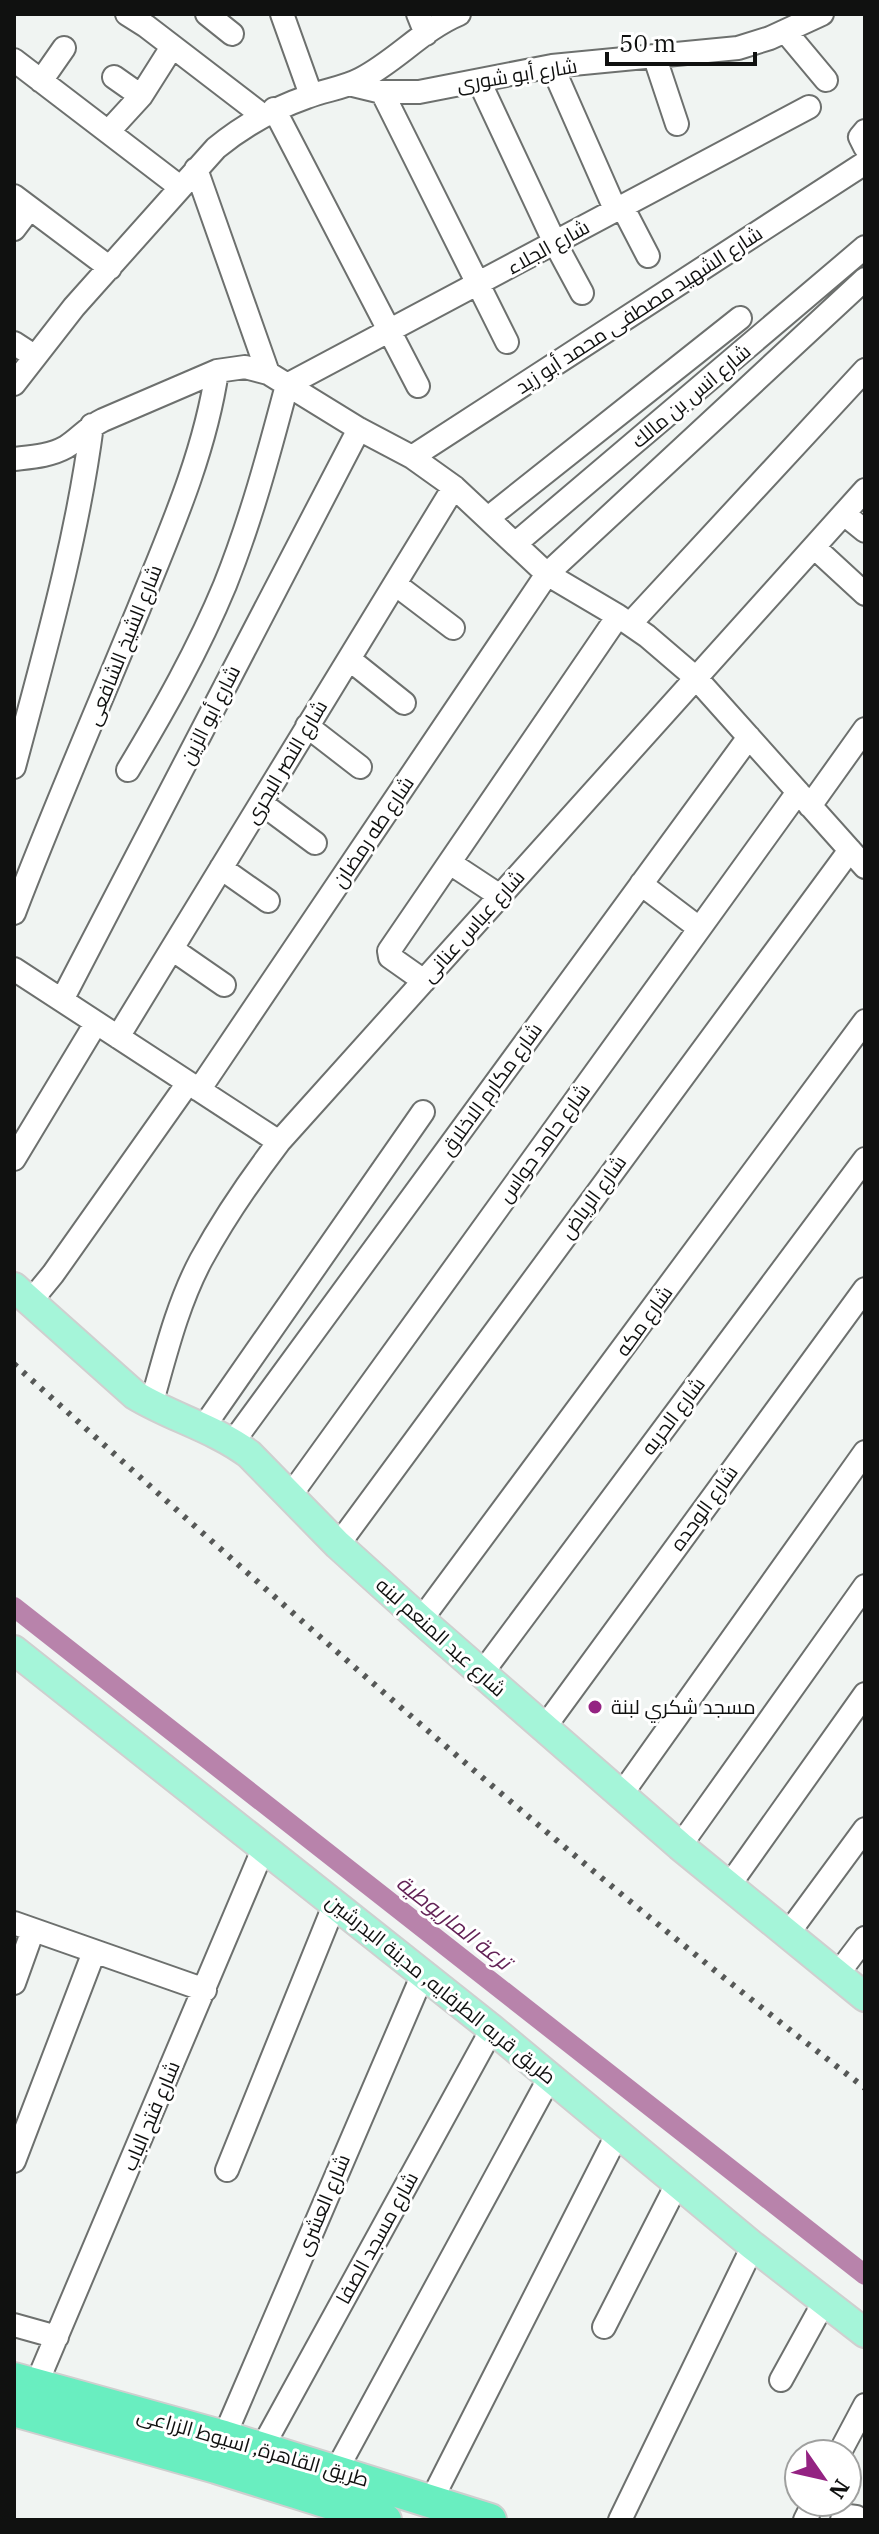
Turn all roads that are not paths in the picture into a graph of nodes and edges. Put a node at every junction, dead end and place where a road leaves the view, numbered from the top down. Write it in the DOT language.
graph roads {
  1 [pos="127,14"];
  2 [pos="207,14"];
  3 [pos="282,14"];
  4 [pos="459,14"];
  5 [pos="822,14"];
  6 [pos="149,20"];
  7 [pos="422,24"];
  8 [pos="785,31"];
  9 [pos="232,34"];
  10 [pos="172,47"];
  11 [pos="64,48"];
  12 [pos="655,58"];
  13 [pos="14,60"];
  14 [pos="552,66"];
  15 [pos="114,77"];
  16 [pos="826,80"];
  17 [pos="41,81"];
  18 [pos="479,81"];
  19 [pos="349,84"];
  20 [pos="382,92"];
  21 [pos="311,95"];
  22 [pos="141,96"];
  23 [pos="809,107"];
  24 [pos="268,112"];
  25 [pos="677,124"];
  26 [pos="865,131"];
  27 [pos="108,132"];
  28 [pos="865,147"];
  29 [pos="865,163"];
  30 [pos="196,169"];
  31 [pos="180,187"];
  32 [pos="22,202"];
  33 [pos="618,207"];
  34 [pos="14,229"];
  35 [pos="555,243"];
  36 [pos="865,247"];
  37 [pos="648,256"];
  38 [pos="110,268"];
  39 [pos="865,279"];
  40 [pos="479,285"];
  41 [pos="582,293"];
  42 [pos="388,331"];
  43 [pos="757,339"];
  44 [pos="507,342"];
  45 [pos="14,343"];
  46 [pos="34,356"];
  47 [pos="865,370"];
  48 [pos="217,371"];
  49 [pos="277,379"];
  50 [pos="14,384"];
  51 [pos="418,386"];
  52 [pos="92,425"];
  53 [pos="359,429"];
  54 [pos="412,457"];
  55 [pos="14,459"];
  56 [pos="454,487"];
  57 [pos="865,490"];
  58 [pos="844,514"];
  59 [pos="488,518"];
  60 [pos="865,531"];
  61 [pos="515,544"];
  62 [pos="814,547"];
  63 [pos="547,574"];
  64 [pos="395,584"];
  65 [pos="865,594"];
  66 [pos="624,620"];
  67 [pos="453,628"];
  68 [pos="349,659"];
  69 [pos="696,678"];
  70 [pos="404,703"];
  71 [pos="307,726"];
  72 [pos="865,729"];
  73 [pos="749,737"];
  74 [pos="15,763"];
  75 [pos="360,767"];
  76 [pos="128,770"];
  77 [pos="804,799"];
  78 [pos="261,803"];
  79 [pos="315,843"];
  80 [pos="861,861"];
  81 [pos="450,863"];
  82 [pos="221,868"];
  83 [pos="641,884"];
  84 [pos="500,896"];
  85 [pos="16,901"];
  86 [pos="268,901"];
  87 [pos="699,928"];
  88 [pos="172,949"];
  89 [pos="14,969"];
  90 [pos="424,981"];
  91 [pos="224,985"];
  92 [pos="62,1000"];
  93 [pos="865,1021"];
  94 [pos="96,1023"];
  95 [pos="118,1037"];
  96 [pos="194,1087"];
  97 [pos="423,1112"];
  98 [pos="279,1142"];
  99 [pos="14,1159"];
  100 [pos="865,1159"];
  101 [pos="865,1289"];
  102 [pos="22,1295"];
  103 [pos="151,1405"];
  104 [pos="203,1428"];
  105 [pos="233,1442"];
  106 [pos="865,1452"];
  107 [pos="290,1496"];
  108 [pos="338,1545"];
  109 [pos="865,1586"];
  110 [pos="421,1620"];
  111 [pos="14,1650"];
  112 [pos="482,1673"];
  113 [pos="865,1694"];
  114 [pos="544,1728"];
  115 [pos="621,1795"];
  116 [pos="865,1829"];
  117 [pos="680,1846"];
  118 [pos="264,1847"];
  119 [pos="728,1887"];
  120 [pos="335,1903"];
  121 [pos="24,1927"];
  122 [pos="787,1935"];
  123 [pos="865,1938"];
  124 [pos="94,1952"];
  125 [pos="423,1974"];
  126 [pos="837,1975"];
  127 [pos="14,1983"];
  128 [pos="205,1990"];
  129 [pos="865,1997"];
  130 [pos="492,2029"];
  131 [pos="550,2077"];
  132 [pos="618,2133"];
  133 [pos="14,2161"];
  134 [pos="227,2170"];
  135 [pos="678,2182"];
  136 [pos="753,2246"];
  137 [pos="824,2302"];
  138 [pos="14,2325"];
  139 [pos="604,2327"];
  140 [pos="865,2333"];
  141 [pos="57,2337"];
  142 [pos="781,2380"];
  143 [pos="25,2382"];
  144 [pos="865,2405"];
  145 [pos="14,2410"];
  146 [pos="224,2437"];
  147 [pos="847,2438"];
  148 [pos="262,2448"];
  149 [pos="336,2471"];
  150 [pos="431,2501"];
  151 [pos="385,2520"];
  152 [pos="490,2520"];
  153 [pos="620,2520"];
  1 -- 6 [label="street"];
  2 -- 9 [label="street"];
  3 -- 21 [label="street"];
  4 -- 7 [label="street"];
  5 -- 8 [label="street, شارع أبو شورى"];
  6 -- 10 [label="street"];
  7 -- 19 [label="street"];
  8 -- 12 [label="street, شارع أبو شورى"];
  8 -- 16 [label="street"];
  10 -- 22 [label="street"];
  10 -- 24 [label="street"];
  11 -- 17 [label="street"];
  12 -- 14 [label="street, شارع أبو شورى"];
  12 -- 25 [label="street"];
  13 -- 17 [label="street"];
  14 -- 18 [label="street, شارع أبو شورى"];
  14 -- 33 [label="street"];
  15 -- 22 [label="street"];
  17 -- 27 [label="street"];
  18 -- 20 [label="street, شارع أبو شورى"];
  18 -- 35 [label="street"];
  19 -- 20 [label="street, شارع أبو شورى"];
  19 -- 21 [label="street"];
  20 -- 40 [label="street"];
  21 -- 24 [label="street"];
  22 -- 27 [label="street"];
  23 -- 33 [label="street, شارع الجلاء"];
  24 -- 30 [label="street"];
  24 -- 42 [label="street"];
  26 -- 28 [label="street"];
  27 -- 31 [label="street"];
  29 -- 54 [label="street, شارع الشهيد مصطفى محمد أبو زيد"];
  30 -- 31 [label="street"];
  30 -- 49 [label="street"];
  31 -- 38 [label="street"];
  32 -- 34 [label="street"];
  32 -- 38 [label="street"];
  33 -- 35 [label="street, شارع الجلاء"];
  33 -- 37 [label="street"];
  35 -- 40 [label="street, شارع الجلاء"];
  35 -- 41 [label="street"];
  36 -- 43 [label="street, شارع انس بن مالك"];
  38 -- 46 [label="street"];
  39 -- 63 [label="street, شارع طه رمضان"];
  40 -- 42 [label="street, شارع الجلاء"];
  40 -- 44 [label="street"];
  42 -- 49 [label="street, شارع الجلاء"];
  42 -- 51 [label="street"];
  43 -- 59 [label="street"];
  43 -- 61 [label="street, شارع انس بن مالك"];
  45 -- 46 [label="street"];
  46 -- 50 [label="street"];
  47 -- 66 [label="street"];
  48 -- 49 [label="street"];
  48 -- 52 [label="street"];
  48 -- 85 [label="street, شارع الشيخ الشافعى"];
  49 -- 53 [label="street"];
  49 -- 76 [label="street"];
  52 -- 55 [label="street"];
  52 -- 74 [label="street"];
  53 -- 54 [label="street"];
  53 -- 92 [label="street, شارع أبو الزين"];
  54 -- 56 [label="street"];
  56 -- 59 [label="street"];
  56 -- 64 [label="street, شارع النصر البحرى"];
  57 -- 58 [label="street, شارع عباس عنانى"];
  58 -- 60 [label="street"];
  58 -- 62 [label="street, شارع عباس عنانى"];
  59 -- 61 [label="street"];
  61 -- 63 [label="street"];
  62 -- 65 [label="street"];
  62 -- 69 [label="street, شارع عباس عنانى"];
  63 -- 66 [label="street"];
  63 -- 96 [label="street, شارع طه رمضان"];
  64 -- 67 [label="street"];
  64 -- 68 [label="street, شارع النصر البحرى"];
  66 -- 69 [label="street"];
  66 -- 81 [label="street"];
  68 -- 70 [label="street"];
  68 -- 71 [label="street, شارع النصر البحرى"];
  69 -- 73 [label="street"];
  69 -- 84 [label="street, شارع عباس عنانى"];
  71 -- 75 [label="street"];
  71 -- 78 [label="street, شارع النصر البحرى"];
  72 -- 77 [label="street, شارع حامد حواس"];
  73 -- 77 [label="street"];
  73 -- 83 [label="street, شارع مكارم الاخلاق"];
  77 -- 80 [label="street"];
  77 -- 87 [label="street, شارع حامد حواس"];
  78 -- 79 [label="street"];
  78 -- 82 [label="street, شارع النصر البحرى"];
  80 -- 108 [label="street, شارع الرياض"];
  81 -- 84 [label="street"];
  81 -- 90 [label="street"];
  82 -- 86 [label="street"];
  82 -- 88 [label="street, شارع النصر البحرى"];
  83 -- 87 [label="street"];
  83 -- 105 [label="street, شارع مكارم الاخلاق"];
  84 -- 90 [label="street, شارع عباس عنانى"];
  87 -- 107 [label="street, شارع حامد حواس"];
  88 -- 91 [label="street"];
  88 -- 95 [label="street, شارع النصر البحرى"];
  89 -- 92 [label="street"];
  90 -- 98 [label="street, شارع عباس عنانى"];
  92 -- 94 [label="street"];
  93 -- 110 [label="street, شارع مكه"];
  94 -- 95 [label="street"];
  94 -- 99 [label="street"];
  95 -- 96 [label="street"];
  96 -- 98 [label="street"];
  96 -- 102 [label="street, شارع طه رمضان"];
  97 -- 104 [label="street"];
  98 -- 103 [label="street, شارع عباس عنانى"];
  100 -- 112 [label="street, شارع الحريه"];
  101 -- 114 [label="street, شارع الوحده"];
  102 -- 103 [label="main road, شارع عبد المنعم لبنه"];
  103 -- 104 [label="main road, شارع عبد المنعم لبنه"];
  104 -- 105 [label="main road, شارع عبد المنعم لبنه"];
  105 -- 107 [label="main road, شارع عبد المنعم لبنه"];
  106 -- 115 [label="street"];
  107 -- 108 [label="main road, شارع عبد المنعم لبنه"];
  108 -- 110 [label="main road, شارع عبد المنعم لبنه"];
  109 -- 117 [label="street"];
  110 -- 112 [label="main road, شارع عبد المنعم لبنه"];
  111 -- 118 [label="main road, طريق قريه الطرفايه, مدينة البدرشين"];
  112 -- 114 [label="main road, شارع عبد المنعم لبنه"];
  113 -- 119 [label="street"];
  114 -- 115 [label="main road, شارع عبد المنعم لبنه"];
  115 -- 117 [label="main road, شارع عبد المنعم لبنه"];
  116 -- 122 [label="street"];
  117 -- 119 [label="main road, شارع عبد المنعم لبنه"];
  118 -- 120 [label="main road, طريق قريه الطرفايه, مدينة البدرشين"];
  118 -- 128 [label="street, شارع فتح الباب"];
  119 -- 122 [label="main road, شارع عبد المنعم لبنه"];
  120 -- 125 [label="main road, طريق قريه الطرفايه, مدينة البدرشين"];
  120 -- 134 [label="street"];
  121 -- 124 [label="street"];
  121 -- 127 [label="street"];
  122 -- 126 [label="main road, شارع عبد المنعم لبنه"];
  123 -- 126 [label="street"];
  124 -- 128 [label="street"];
  124 -- 133 [label="street"];
  125 -- 130 [label="main road, طريق قريه الطرفايه, مدينة البدرشين"];
  125 -- 146 [label="street, شارع العشرى"];
  126 -- 129 [label="main road, شارع عبد المنعم لبنه"];
  128 -- 141 [label="street, شارع فتح الباب"];
  130 -- 131 [label="main road, طريق قريه الطرفايه, مدينة البدرشين"];
  130 -- 148 [label="street, شارع مسجد الصفا"];
  131 -- 132 [label="main road, طريق قريه الطرفايه, مدينة البدرشين"];
  131 -- 149 [label="street"];
  132 -- 135 [label="main road, طريق قريه الطرفايه, مدينة البدرشين"];
  132 -- 150 [label="street"];
  135 -- 136 [label="main road, طريق قريه الطرفايه, مدينة البدرشين"];
  135 -- 139 [label="street"];
  136 -- 137 [label="main road, طريق قريه الطرفايه, مدينة البدرشين"];
  136 -- 153 [label="street"];
  137 -- 140 [label="main road, طريق قريه الطرفايه, مدينة البدرشين"];
  137 -- 142 [label="street"];
  138 -- 141 [label="street"];
  141 -- 143 [label="street, شارع فتح الباب"];
  143 -- 146 [label="highway, طريق القاهرة, اسيوط الزراعى"];
  144 -- 147 [label="street"];
  145 -- 151 [label="highway, طريق القاهرة, اسيوط الزراعى"];
  146 -- 148 [label="highway, طريق القاهرة, اسيوط الزراعى"];
  148 -- 149 [label="highway, طريق القاهرة, اسيوط الزراعى"];
  149 -- 150 [label="highway, طريق القاهرة, اسيوط الزراعى"];
  150 -- 152 [label="highway, طريق القاهرة, اسيوط الزراعى"];
}
